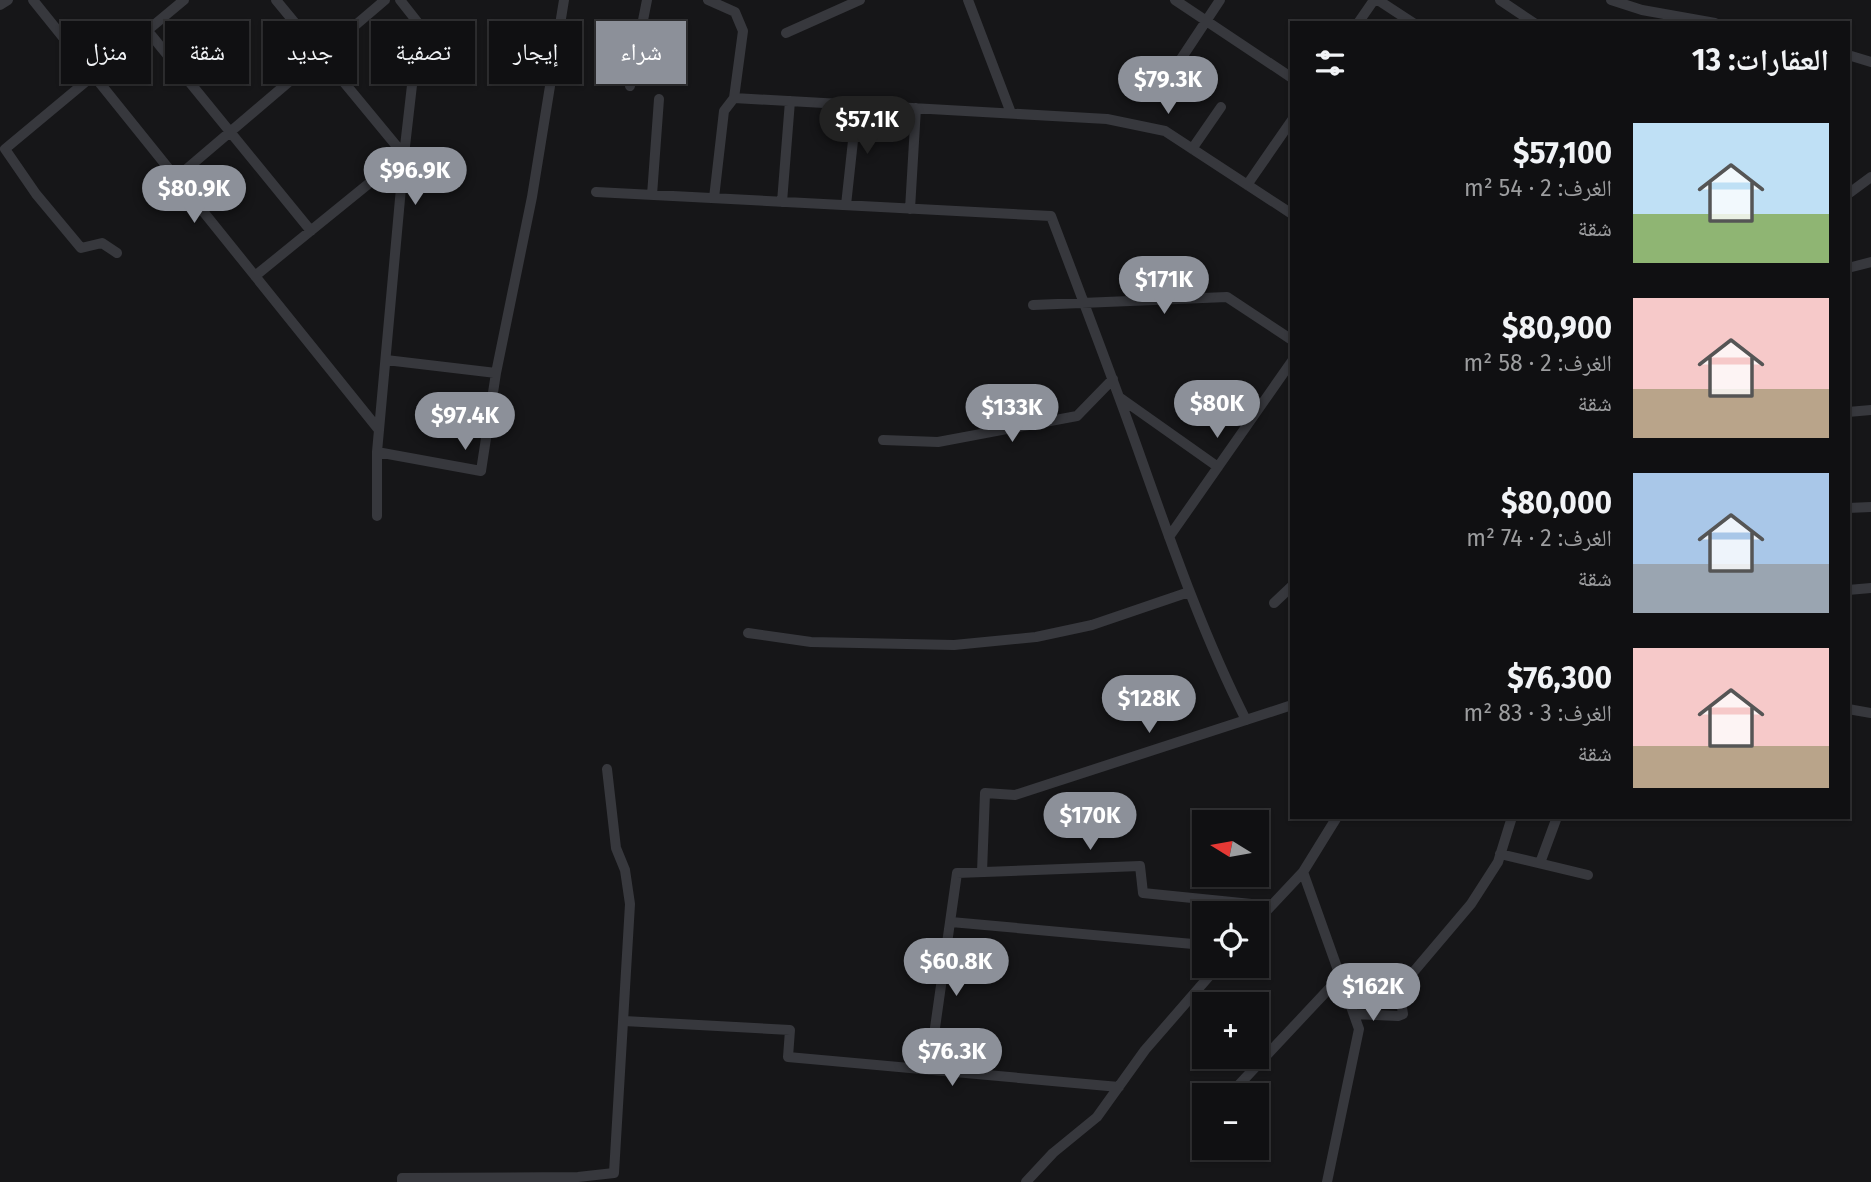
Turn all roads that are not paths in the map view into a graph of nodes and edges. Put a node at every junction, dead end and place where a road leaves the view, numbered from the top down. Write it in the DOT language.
graph roads {
  1 [pos="8,0"];
  2 [pos="33,0"];
  3 [pos="184,0"];
  4 [pos="276,0"];
  5 [pos="385,0"];
  6 [pos="400,0"];
  7 [pos="564,0"];
  8 [pos="647,0"];
  9 [pos="708,0"];
  10 [pos="860,0"];
  11 [pos="968,0"];
  12 [pos="1175,0"];
  13 [pos="1220,0"];
  14 [pos="1376,0"];
  15 [pos="1500,0"];
  16 [pos="1611,0"];
  17 [pos="1665,0"];
  18 [pos="0,5"];
  19 [pos="1666,14"];
  20 [pos="1521,19"];
  21 [pos="1206,20"];
  22 [pos="293,21"];
  23 [pos="1360,21"];
  24 [pos="1410,21"];
  25 [pos="1704,21"];
  26 [pos="357,24"];
  27 [pos="151,27"];
  28 [pos="786,33"];
  29 [pos="61,35"];
  30 [pos="151,35"];
  31 [pos="1850,56"];
  32 [pos="1871,62"];
  33 [pos="1175,68"];
  34 [pos="1290,77"];
  35 [pos="82,84"];
  36 [pos="100,84"];
  37 [pos="287,84"];
  38 [pos="345,84"];
  39 [pos="630,86"];
  40 [pos="734,98"];
  41 [pos="659,99"];
  42 [pos="790,101"];
  43 [pos="857,104"];
  44 [pos="1221,107"];
  45 [pos="916,108"];
  46 [pos="1011,113"];
  47 [pos="1290,123"];
  48 [pos="230,132"];
  49 [pos="1192,149"];
  50 [pos="404,155"];
  51 [pos="1871,177"];
  52 [pos="176,178"];
  53 [pos="1247,185"];
  54 [pos="596,192"];
  55 [pos="1850,193"];
  56 [pos="652,195"];
  57 [pos="715,198"];
  58 [pos="782,202"];
  59 [pos="846,205"];
  60 [pos="910,209"];
  61 [pos="1290,213"];
  62 [pos="311,231"];
  63 [pos="117,253"];
  64 [pos="1871,262"];
  65 [pos="1850,267"];
  66 [pos="255,276"];
  67 [pos="1084,303"];
  68 [pos="1033,305"];
  69 [pos="1290,339"];
  70 [pos="386,360"];
  71 [pos="1290,364"];
  72 [pos="496,373"];
  73 [pos="1113,379"];
  74 [pos="1119,397"];
  75 [pos="1871,410"];
  76 [pos="1850,412"];
  77 [pos="379,430"];
  78 [pos="883,440"];
  79 [pos="377,452"];
  80 [pos="1218,467"];
  81 [pos="1871,507"];
  82 [pos="1850,508"];
  83 [pos="377,516"];
  84 [pos="1169,537"];
  85 [pos="1290,588"];
  86 [pos="1871,588"];
  87 [pos="1850,590"];
  88 [pos="1189,593"];
  89 [pos="1274,603"];
  90 [pos="748,633"];
  91 [pos="1290,706"];
  92 [pos="1850,709"];
  93 [pos="1871,712"];
  94 [pos="1246,720"];
  95 [pos="607,769"];
  96 [pos="1336,819"];
  97 [pos="1510,819"];
  98 [pos="1556,819"];
  99 [pos="1500,854"];
  100 [pos="1540,863"];
  101 [pos="1303,872"];
  102 [pos="982,873"];
  103 [pos="1588,875"];
  104 [pos="1271,906"];
  105 [pos="951,922"];
  106 [pos="1192,944"];
  107 [pos="1340,977"];
  108 [pos="1208,978"];
  109 [pos="1354,1014"];
  110 [pos="624,1021"];
  111 [pos="929,1070"];
  112 [pos="1240,1083"];
  113 [pos="1119,1087"];
  114 [pos="494,1180"];
  115 [pos="578,1180"];
  116 [pos="402,1182"];
  117 [pos="1026,1182"];
  118 [pos="1327,1182"];
  1 -- 18 [label="street"];
  2 -- 29 [label="street"];
  3 -- 27 [label="street"];
  4 -- 22 [label="street"];
  5 -- 26 [label="street"];
  6 -- 50 [label="street"];
  7 -- 72 [label="street"];
  8 -- 39 [label="street"];
  9 -- 40 [label="street"];
  10 -- 28 [label="street"];
  11 -- 46 [label="street"];
  12 -- 21 [label="street"];
  13 -- 21 [label="street"];
  14 -- 23 [label="street"];
  14 -- 24 [label="street"];
  15 -- 20 [label="street"];
  16 -- 19 [label="street"];
  17 -- 19 [label="street"];
  19 -- 25 [label="street"];
  21 -- 33 [label="street"];
  21 -- 34 [label="street"];
  30 -- 48 [label="street"];
  31 -- 32 [label="street"];
  35 -- 63 [label="street"];
  36 -- 52 [label="street"];
  37 -- 48 [label="street"];
  38 -- 50 [label="street"];
  40 -- 42 [label="street"];
  40 -- 57 [label="street"];
  41 -- 56 [label="street"];
  42 -- 43 [label="street"];
  42 -- 58 [label="street"];
  43 -- 45 [label="street"];
  43 -- 59 [label="street"];
  44 -- 49 [label="street"];
  45 -- 46 [label="street"];
  45 -- 60 [label="street"];
  46 -- 49 [label="street"];
  47 -- 53 [label="street"];
  48 -- 52 [label="street"];
  48 -- 62 [label="street"];
  49 -- 53 [label="street"];
  50 -- 62 [label="street"];
  50 -- 70 [label="street"];
  51 -- 55 [label="street"];
  52 -- 66 [label="street"];
  53 -- 61 [label="street"];
  54 -- 56 [label="street"];
  56 -- 57 [label="street"];
  57 -- 58 [label="street"];
  58 -- 59 [label="street"];
  59 -- 60 [label="street"];
  60 -- 67 [label="street"];
  62 -- 66 [label="street"];
  64 -- 65 [label="street"];
  66 -- 77 [label="street"];
  67 -- 68 [label="street"];
  67 -- 69 [label="street"];
  67 -- 73 [label="street"];
  70 -- 72 [label="street"];
  70 -- 77 [label="street"];
  71 -- 80 [label="street"];
  72 -- 79 [label="street"];
  73 -- 74 [label="street"];
  73 -- 78 [label="street"];
  74 -- 80 [label="street"];
  74 -- 84 [label="street"];
  75 -- 76 [label="street"];
  77 -- 79 [label="street"];
  79 -- 83 [label="street"];
  80 -- 84 [label="street"];
  81 -- 82 [label="street"];
  84 -- 88 [label="street"];
  85 -- 89 [label="street"];
  86 -- 87 [label="street"];
  88 -- 90 [label="street"];
  88 -- 94 [label="street"];
  91 -- 94 [label="street"];
  92 -- 93 [label="street"];
  94 -- 102 [label="street"];
  95 -- 110 [label="street"];
  96 -- 101 [label="street"];
  97 -- 99 [label="street"];
  98 -- 100 [label="street"];
  99 -- 100 [label="street"];
  99 -- 109 [label="street"];
  100 -- 103 [label="street"];
  101 -- 104 [label="street"];
  101 -- 107 [label="street"];
  102 -- 104 [label="street"];
  102 -- 105 [label="street"];
  105 -- 106 [label="street"];
  105 -- 111 [label="street"];
  107 -- 109 [label="street"];
  107 -- 112 [label="street"];
  108 -- 113 [label="street"];
  109 -- 118 [label="street"];
  110 -- 111 [label="street"];
  110 -- 115 [label="street"];
  111 -- 113 [label="street"];
  113 -- 117 [label="street"];
  114 -- 115 [label="street"];
  114 -- 116 [label="street"];
}
